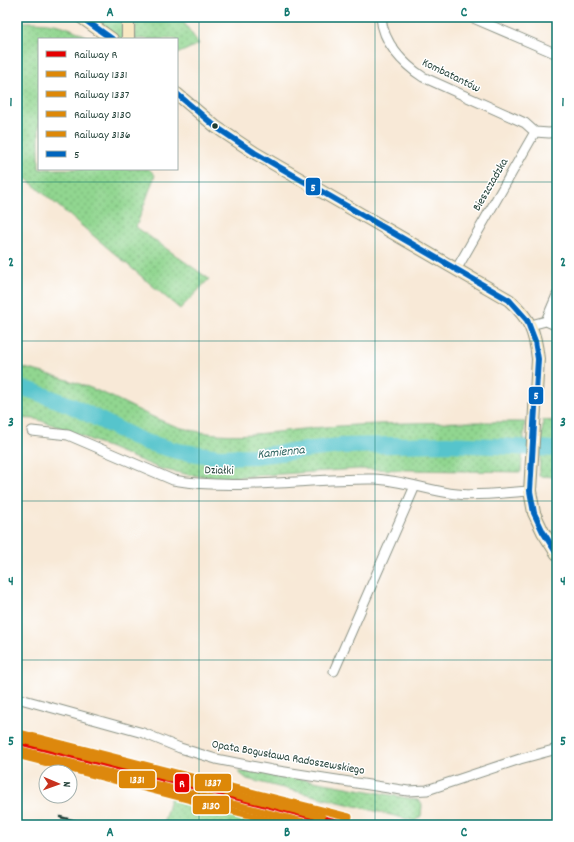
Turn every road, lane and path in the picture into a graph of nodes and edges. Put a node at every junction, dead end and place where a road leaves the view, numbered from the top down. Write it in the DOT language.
graph roads {
  1 [pos="81,17"];
  2 [pos="128,17"];
  3 [pos="381,17"];
  4 [pos="471,17"];
  5 [pos="111,38"];
  6 [pos="128,38"];
  7 [pos="557,54"];
  8 [pos="178,95"];
  9 [pos="535,132"];
  10 [pos="557,132"];
  11 [pos="456,270"];
  12 [pos="557,295"];
  13 [pos="546,321"];
  14 [pos="531,325"];
  15 [pos="557,326"];
  16 [pos="32,431"];
  17 [pos="415,486"];
  18 [pos="530,491"];
  19 [pos="557,554"];
  20 [pos="335,669"];
  21 [pos="17,698"];
  22 [pos="557,749"];
  1 -- 5 [label="street"];
  2 -- 6 [label="street"];
  3 -- 9 [label="street, Kombatantów"];
  4 -- 7 [label="street"];
  8 -- 11 [label="street"];
  9 -- 10 [label="street"];
  9 -- 11 [label="street, Bieszczadzka"];
  11 -- 14 [label="street"];
  12 -- 13 [label="street"];
  13 -- 14 [label="street"];
  13 -- 15 [label="street"];
  14 -- 18 [label="street"];
  16 -- 17 [label="street, Działki"];
  17 -- 18 [label="street, Działki"];
  17 -- 20 [label="street"];
  18 -- 19 [label="street"];
  21 -- 22 [label="street, Opata Bogusława Radoszewskiego"];
}
